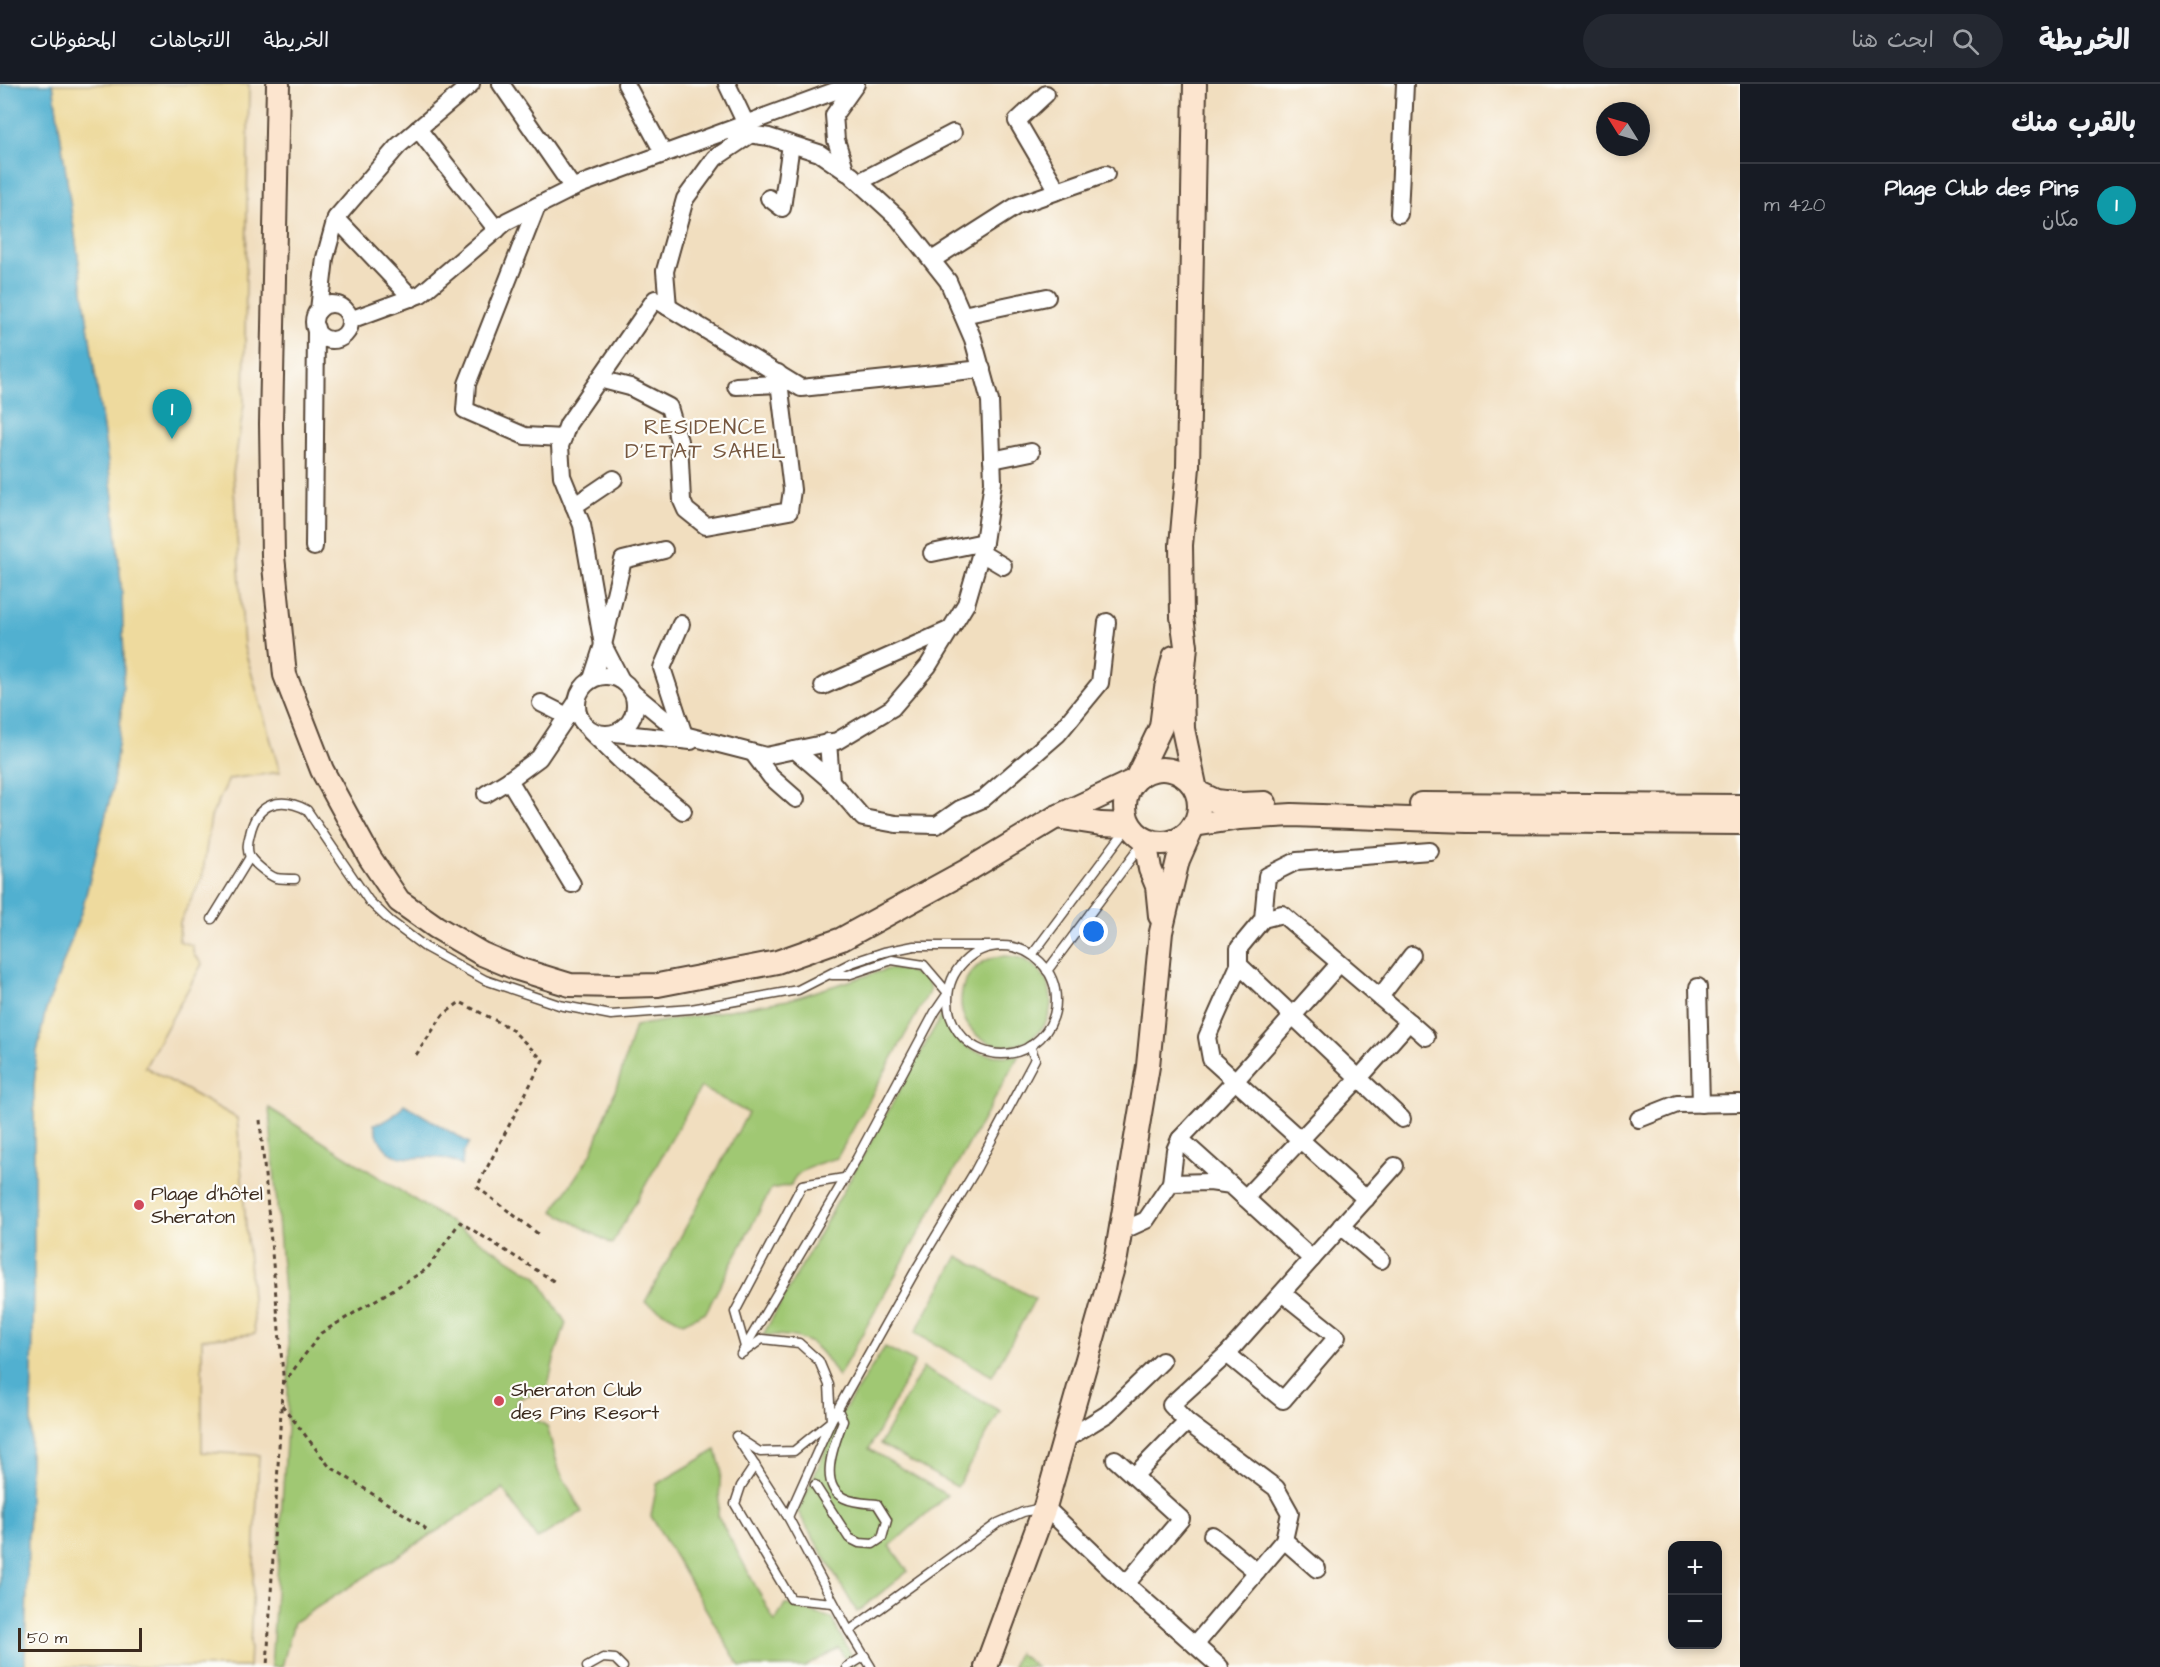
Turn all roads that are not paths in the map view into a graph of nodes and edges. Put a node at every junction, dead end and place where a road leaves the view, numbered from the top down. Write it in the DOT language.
graph roads {
  1 [pos="278,84"];
  2 [pos="471,84"];
  3 [pos="501,84"];
  4 [pos="727,84"];
  5 [pos="855,84"];
  6 [pos="1196,84"];
  7 [pos="1405,84"];
  8 [pos="631,86"];
  9 [pos="1046,94"];
  10 [pos="418,129"];
  11 [pos="748,129"];
  12 [pos="953,133"];
  13 [pos="791,144"];
  14 [pos="664,154"];
  15 [pos="846,171"];
  16 [pos="1106,174"];
  17 [pos="859,183"];
  18 [pos="573,188"];
  19 [pos="1058,191"];
  20 [pos="769,198"];
  21 [pos="537,206"];
  22 [pos="1399,214"];
  23 [pos="336,218"];
  24 [pos="497,230"];
  25 [pos="932,260"];
  26 [pos="1047,297"];
  27 [pos="412,298"];
  28 [pos="668,307"];
  29 [pos="319,310"];
  30 [pos="963,315"];
  31 [pos="350,320"];
  32 [pos="315,328"];
  33 [pos="333,340"];
  34 [pos="315,365"];
  35 [pos="982,369"];
  36 [pos="599,379"];
  37 [pos="778,379"];
  38 [pos="736,386"];
  39 [pos="563,438"];
  40 [pos="1031,452"];
  41 [pos="992,460"];
  42 [pos="614,479"];
  43 [pos="574,506"];
  44 [pos="314,547"];
  45 [pos="982,547"];
  46 [pos="664,550"];
  47 [pos="932,553"];
  48 [pos="1002,566"];
  49 [pos="1182,617"];
  50 [pos="1107,622"];
  51 [pos="681,624"];
  52 [pos="951,628"];
  53 [pos="603,645"];
  54 [pos="591,679"];
  55 [pos="621,680"];
  56 [pos="823,686"];
  57 [pos="634,694"];
  58 [pos="541,703"];
  59 [pos="572,710"];
  60 [pos="588,728"];
  61 [pos="615,733"];
  62 [pos="684,735"];
  63 [pos="710,742"];
  64 [pos="828,742"];
  65 [pos="795,750"];
  66 [pos="753,753"];
  67 [pos="1135,779"];
  68 [pos="509,780"];
  69 [pos="831,781"];
  70 [pos="1196,791"];
  71 [pos="486,794"];
  72 [pos="796,799"];
  73 [pos="1740,806"];
  74 [pos="683,811"];
  75 [pos="1056,817"];
  76 [pos="1740,823"];
  77 [pos="1129,825"];
  78 [pos="1193,826"];
  79 [pos="1145,840"];
  80 [pos="1430,851"];
  81 [pos="250,857"];
  82 [pos="295,879"];
  83 [pos="572,884"];
  84 [pos="212,919"];
  85 [pos="1263,919"];
  86 [pos="1161,932"];
  87 [pos="997,946"];
  88 [pos="1032,955"];
  89 [pos="1412,955"];
  90 [pos="1239,964"];
  91 [pos="1339,964"];
  92 [pos="1047,971"];
  93 [pos="829,975"];
  94 [pos="1698,987"];
  95 [pos="948,993"];
  96 [pos="1380,997"];
  97 [pos="1293,1016"];
  98 [pos="1409,1022"];
  99 [pos="1426,1037"];
  100 [pos="1030,1046"];
  101 [pos="1360,1077"];
  102 [pos="1235,1081"];
  103 [pos="1701,1104"];
  104 [pos="1740,1104"];
  105 [pos="1402,1119"];
  106 [pos="1639,1119"];
  107 [pos="1179,1139"];
  108 [pos="1300,1140"];
  109 [pos="1395,1166"];
  110 [pos="844,1178"];
  111 [pos="1171,1184"];
  112 [pos="1231,1185"];
  113 [pos="1245,1198"];
  114 [pos="1365,1199"];
  115 [pos="1341,1226"];
  116 [pos="1122,1231"];
  117 [pos="1312,1259"];
  118 [pos="1381,1260"];
  119 [pos="1282,1293"];
  120 [pos="743,1351"];
  121 [pos="1227,1354"];
  122 [pos="1162,1361"];
  123 [pos="838,1410"];
  124 [pos="831,1421"];
  125 [pos="1187,1422"];
  126 [pos="1063,1442"];
  127 [pos="1115,1459"];
  128 [pos="755,1465"];
  129 [pos="1134,1476"];
  130 [pos="815,1485"];
  131 [pos="1045,1507"];
  132 [pos="788,1517"];
  133 [pos="1212,1535"];
  134 [pos="1284,1540"];
  135 [pos="1317,1569"];
  136 [pos="1257,1572"];
  137 [pos="1126,1584"];
  138 [pos="833,1603"];
  139 [pos="849,1631"];
  140 [pos="1196,1645"];
  141 [pos="865,1656"];
  142 [pos="587,1667"];
  143 [pos="623,1667"];
  144 [pos="847,1667"];
  145 [pos="871,1667"];
  146 [pos="986,1667"];
  147 [pos="1220,1667"];
  1 -- 75 [label="main road"];
  2 -- 10 [label="street"];
  3 -- 18 [label="street"];
  4 -- 11 [label="street"];
  5 -- 11 [label="street"];
  5 -- 15 [label="street"];
  6 -- 49 [label="main road"];
  7 -- 22 [label="street"];
  8 -- 14 [label="street"];
  9 -- 19 [label="street"];
  10 -- 23 [label="street"];
  10 -- 24 [label="street"];
  11 -- 13 [label="street"];
  11 -- 14 [label="street"];
  11 -- 28 [label="street"];
  12 -- 17 [label="street"];
  13 -- 15 [label="street"];
  13 -- 20 [label="street"];
  14 -- 18 [label="street"];
  15 -- 17 [label="street"];
  16 -- 19 [label="street"];
  17 -- 25 [label="street"];
  18 -- 21 [label="street"];
  19 -- 25 [label="street"];
  21 -- 24 [label="street"];
  21 -- 39 [label="street"];
  23 -- 27 [label="street"];
  23 -- 29 [label="street"];
  24 -- 27 [label="street"];
  25 -- 30 [label="street"];
  26 -- 30 [label="street"];
  27 -- 31 [label="street"];
  28 -- 36 [label="street"];
  28 -- 37 [label="street"];
  29 -- 31 [label="street"];
  29 -- 32 [label="street"];
  30 -- 35 [label="street"];
  31 -- 33 [label="street"];
  32 -- 33 [label="street"];
  32 -- 34 [label="street"];
  33 -- 34 [label="street"];
  34 -- 44 [label="street"];
  35 -- 37 [label="street"];
  35 -- 41 [label="street"];
  36 -- 37 [label="street"];
  36 -- 39 [label="street"];
  37 -- 38 [label="street"];
  39 -- 43 [label="street"];
  40 -- 41 [label="street"];
  41 -- 45 [label="street"];
  42 -- 43 [label="street"];
  43 -- 53 [label="street"];
  45 -- 47 [label="street"];
  45 -- 48 [label="street"];
  45 -- 52 [label="street"];
  46 -- 53 [label="street"];
  49 -- 67 [label="main road"];
  49 -- 70 [label="main road"];
  50 -- 69 [label="street"];
  51 -- 62 [label="street"];
  52 -- 56 [label="street"];
  52 -- 64 [label="street"];
  53 -- 54 [label="street"];
  53 -- 55 [label="street"];
  54 -- 55 [label="street"];
  54 -- 59 [label="street"];
  55 -- 57 [label="street"];
  57 -- 61 [label="street"];
  57 -- 62 [label="street"];
  58 -- 59 [label="street"];
  59 -- 60 [label="street"];
  59 -- 68 [label="street"];
  60 -- 61 [label="street"];
  60 -- 74 [label="street"];
  61 -- 63 [label="street"];
  62 -- 63 [label="street"];
  63 -- 66 [label="street"];
  64 -- 65 [label="street"];
  64 -- 69 [label="street"];
  65 -- 66 [label="street"];
  65 -- 69 [label="street"];
  66 -- 72 [label="street"];
  67 -- 70 [label="main road"];
  67 -- 75 [label="main road"];
  67 -- 77 [label="main road"];
  68 -- 71 [label="street"];
  68 -- 83 [label="street"];
  70 -- 73 [label="main road"];
  70 -- 78 [label="main road"];
  75 -- 77 [label="main road"];
  76 -- 78 [label="main road"];
  77 -- 79 [label="main road"];
  77 -- 88 [label="lane"];
  78 -- 79 [label="main road"];
  78 -- 86 [label="main road"];
  79 -- 86 [label="main road"];
  79 -- 92 [label="lane"];
  80 -- 85 [label="street"];
  81 -- 82 [label="lane"];
  81 -- 84 [label="lane"];
  81 -- 93 [label="lane"];
  85 -- 90 [label="street"];
  85 -- 91 [label="street"];
  86 -- 116 [label="main road"];
  87 -- 88 [label="lane"];
  87 -- 93 [label="lane"];
  87 -- 95 [label="lane"];
  88 -- 92 [label="lane"];
  89 -- 96 [label="street"];
  90 -- 97 [label="street"];
  90 -- 102 [label="street"];
  91 -- 96 [label="street"];
  91 -- 97 [label="street"];
  92 -- 100 [label="lane"];
  93 -- 95 [label="lane"];
  94 -- 103 [label="street"];
  95 -- 100 [label="lane"];
  95 -- 110 [label="lane"];
  96 -- 98 [label="street"];
  97 -- 101 [label="street"];
  97 -- 102 [label="street"];
  98 -- 99 [label="street"];
  98 -- 101 [label="street"];
  100 -- 123 [label="lane"];
  101 -- 105 [label="street"];
  101 -- 108 [label="street"];
  102 -- 107 [label="street"];
  102 -- 108 [label="street"];
  103 -- 104 [label="street"];
  103 -- 106 [label="street"];
  107 -- 111 [label="street"];
  107 -- 112 [label="street"];
  108 -- 113 [label="street"];
  108 -- 114 [label="street"];
  109 -- 114 [label="street"];
  110 -- 120 [label="lane"];
  110 -- 120 [label="lane"];
  111 -- 112 [label="street"];
  111 -- 116 [label="street"];
  112 -- 113 [label="street"];
  113 -- 117 [label="street"];
  114 -- 115 [label="street"];
  115 -- 117 [label="street"];
  115 -- 118 [label="street"];
  116 -- 126 [label="main road"];
  117 -- 119 [label="street"];
  119 -- 121 [label="street"];
  119 -- 121 [label="street"];
  120 -- 124 [label="lane"];
  121 -- 125 [label="street"];
  122 -- 126 [label="street"];
  123 -- 124 [label="lane"];
  123 -- 130 [label="lane"];
  124 -- 128 [label="lane"];
  124 -- 132 [label="lane"];
  125 -- 129 [label="street"];
  125 -- 134 [label="street"];
  126 -- 131 [label="main road"];
  127 -- 129 [label="street"];
  128 -- 132 [label="lane"];
  128 -- 138 [label="lane"];
  129 -- 137 [label="street"];
  131 -- 137 [label="street"];
  131 -- 139 [label="lane"];
  131 -- 146 [label="main road"];
  132 -- 138 [label="lane"];
  133 -- 136 [label="street"];
  134 -- 135 [label="street"];
  134 -- 136 [label="street"];
  136 -- 140 [label="street"];
  137 -- 140 [label="street"];
  138 -- 139 [label="lane"];
  139 -- 141 [label="lane"];
  140 -- 147 [label="street"];
  141 -- 144 [label="lane"];
  141 -- 145 [label="lane"];
  142 -- 143 [label="lane"];
}
